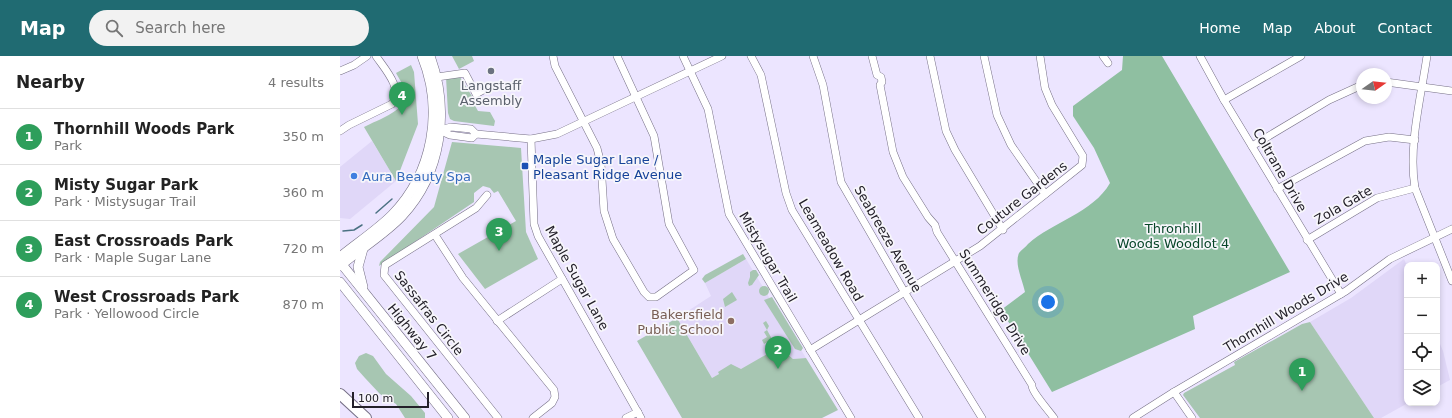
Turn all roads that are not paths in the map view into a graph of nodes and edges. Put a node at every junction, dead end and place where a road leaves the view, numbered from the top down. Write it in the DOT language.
graph roads {
  1 [pos="367,56"];
  2 [pos="376,56"];
  3 [pos="422,56"];
  4 [pos="430,56"];
  5 [pos="553,56"];
  6 [pos="617,56"];
  7 [pos="683,56"];
  8 [pos="722,56"];
  9 [pos="751,56"];
  10 [pos="813,56"];
  11 [pos="872,56"];
  12 [pos="930,56"];
  13 [pos="984,56"];
  14 [pos="1040,56"];
  15 [pos="1103,56"];
  16 [pos="1200,56"];
  17 [pos="1301,56"];
  18 [pos="1427,56"];
  19 [pos="1108,62"];
  20 [pos="340,71"];
  21 [pos="690,72"];
  22 [pos="437,77"];
  23 [pos="1392,83"];
  24 [pos="1422,86"];
  25 [pos="487,88"];
  26 [pos="1356,88"];
  27 [pos="1452,91"];
  28 [pos="637,96"];
  29 [pos="1224,100"];
  30 [pos="585,122"];
  31 [pos="436,129"];
  32 [pos="340,131"];
  33 [pos="531,139"];
  34 [pos="1415,140"];
  35 [pos="1252,146"];
  36 [pos="1415,188"];
  37 [pos="1277,189"];
  38 [pos="1045,194"];
  39 [pos="487,195"];
  40 [pos="1452,229"];
  41 [pos="1003,230"];
  42 [pos="435,235"];
  43 [pos="1434,238"];
  44 [pos="1307,240"];
  45 [pos="362,249"];
  46 [pos="956,261"];
  47 [pos="340,262"];
  48 [pos="562,279"];
  49 [pos="1452,280"];
  50 [pos="340,282"];
  51 [pos="905,293"];
  52 [pos="1341,294"];
  53 [pos="366,296"];
  54 [pos="497,320"];
  55 [pos="859,320"];
  56 [pos="810,350"];
  57 [pos="1174,392"];
  58 [pos="340,394"];
  59 [pos="639,415"];
  60 [pos="366,418"];
  61 [pos="448,418"];
  62 [pos="465,418"];
  63 [pos="498,418"];
  64 [pos="533,418"];
  65 [pos="626,418"];
  66 [pos="851,418"];
  67 [pos="919,418"];
  68 [pos="982,418"];
  69 [pos="1054,418"];
  70 [pos="1133,418"];
  71 [pos="1192,418"];
  1 -- 20 [label="street"];
  2 -- 32 [label="street"];
  3 -- 31 [label="main road"];
  4 -- 22 [label="main road"];
  5 -- 30 [label="street"];
  6 -- 28 [label="street"];
  7 -- 21 [label="street, Mistysugar Trail"];
  8 -- 21 [label="street"];
  9 -- 55 [label="street, Leameadow Road"];
  10 -- 51 [label="street, Seabreeze Avenue"];
  11 -- 46 [label="street, Summeridge Drive"];
  12 -- 41 [label="street"];
  13 -- 38 [label="street"];
  14 -- 38 [label="street, Couture Gardens"];
  15 -- 19 [label="street"];
  16 -- 29 [label="street, Coltrane Drive"];
  17 -- 29 [label="street"];
  18 -- 24 [label="street"];
  21 -- 28 [label="street"];
  21 -- 56 [label="street, Mistysugar Trail"];
  22 -- 25 [label="street"];
  22 -- 31 [label="main road"];
  23 -- 24 [label="street"];
  24 -- 27 [label="street"];
  24 -- 34 [label="street"];
  26 -- 35 [label="street"];
  28 -- 30 [label="street"];
  28 -- 30 [label="street"];
  29 -- 35 [label="street, Coltrane Drive"];
  30 -- 33 [label="street"];
  31 -- 33 [label="street"];
  31 -- 45 [label="main road"];
  31 -- 47 [label="main road"];
  33 -- 48 [label="street, Maple Sugar Lane"];
  34 -- 36 [label="street"];
  34 -- 37 [label="street"];
  35 -- 37 [label="street, Coltrane Drive"];
  36 -- 43 [label="street"];
  36 -- 44 [label="street, Zola Gate"];
  37 -- 44 [label="street, Coltrane Drive"];
  38 -- 41 [label="street, Couture Gardens"];
  39 -- 42 [label="street, Sassafras Circle"];
  40 -- 43 [label="street, Thornhill Woods Drive"];
  41 -- 46 [label="street, Couture Gardens"];
  42 -- 54 [label="street"];
  42 -- 63 [label="street, Sassafras Circle"];
  43 -- 49 [label="street"];
  43 -- 52 [label="street, Thornhill Woods Drive"];
  44 -- 52 [label="street, Coltrane Drive"];
  45 -- 47 [label="main road"];
  45 -- 53 [label="main road"];
  46 -- 51 [label="street, Couture Gardens"];
  46 -- 69 [label="street, Summeridge Drive"];
  47 -- 53 [label="main road, Highway 7"];
  48 -- 54 [label="street"];
  48 -- 59 [label="street, Maple Sugar Lane"];
  50 -- 61 [label="main road, Highway 7"];
  51 -- 55 [label="street, Couture Gardens"];
  51 -- 68 [label="street, Seabreeze Avenue"];
  52 -- 57 [label="street, Thornhill Woods Drive"];
  53 -- 62 [label="main road, Highway 7"];
  54 -- 64 [label="street"];
  55 -- 56 [label="street, Couture Gardens"];
  55 -- 67 [label="street, Leameadow Road"];
  56 -- 66 [label="street, Mistysugar Trail"];
  57 -- 70 [label="street, Thornhill Woods Drive"];
  57 -- 71 [label="street"];
  58 -- 60 [label="highway"];
  59 -- 65 [label="street"];
}
